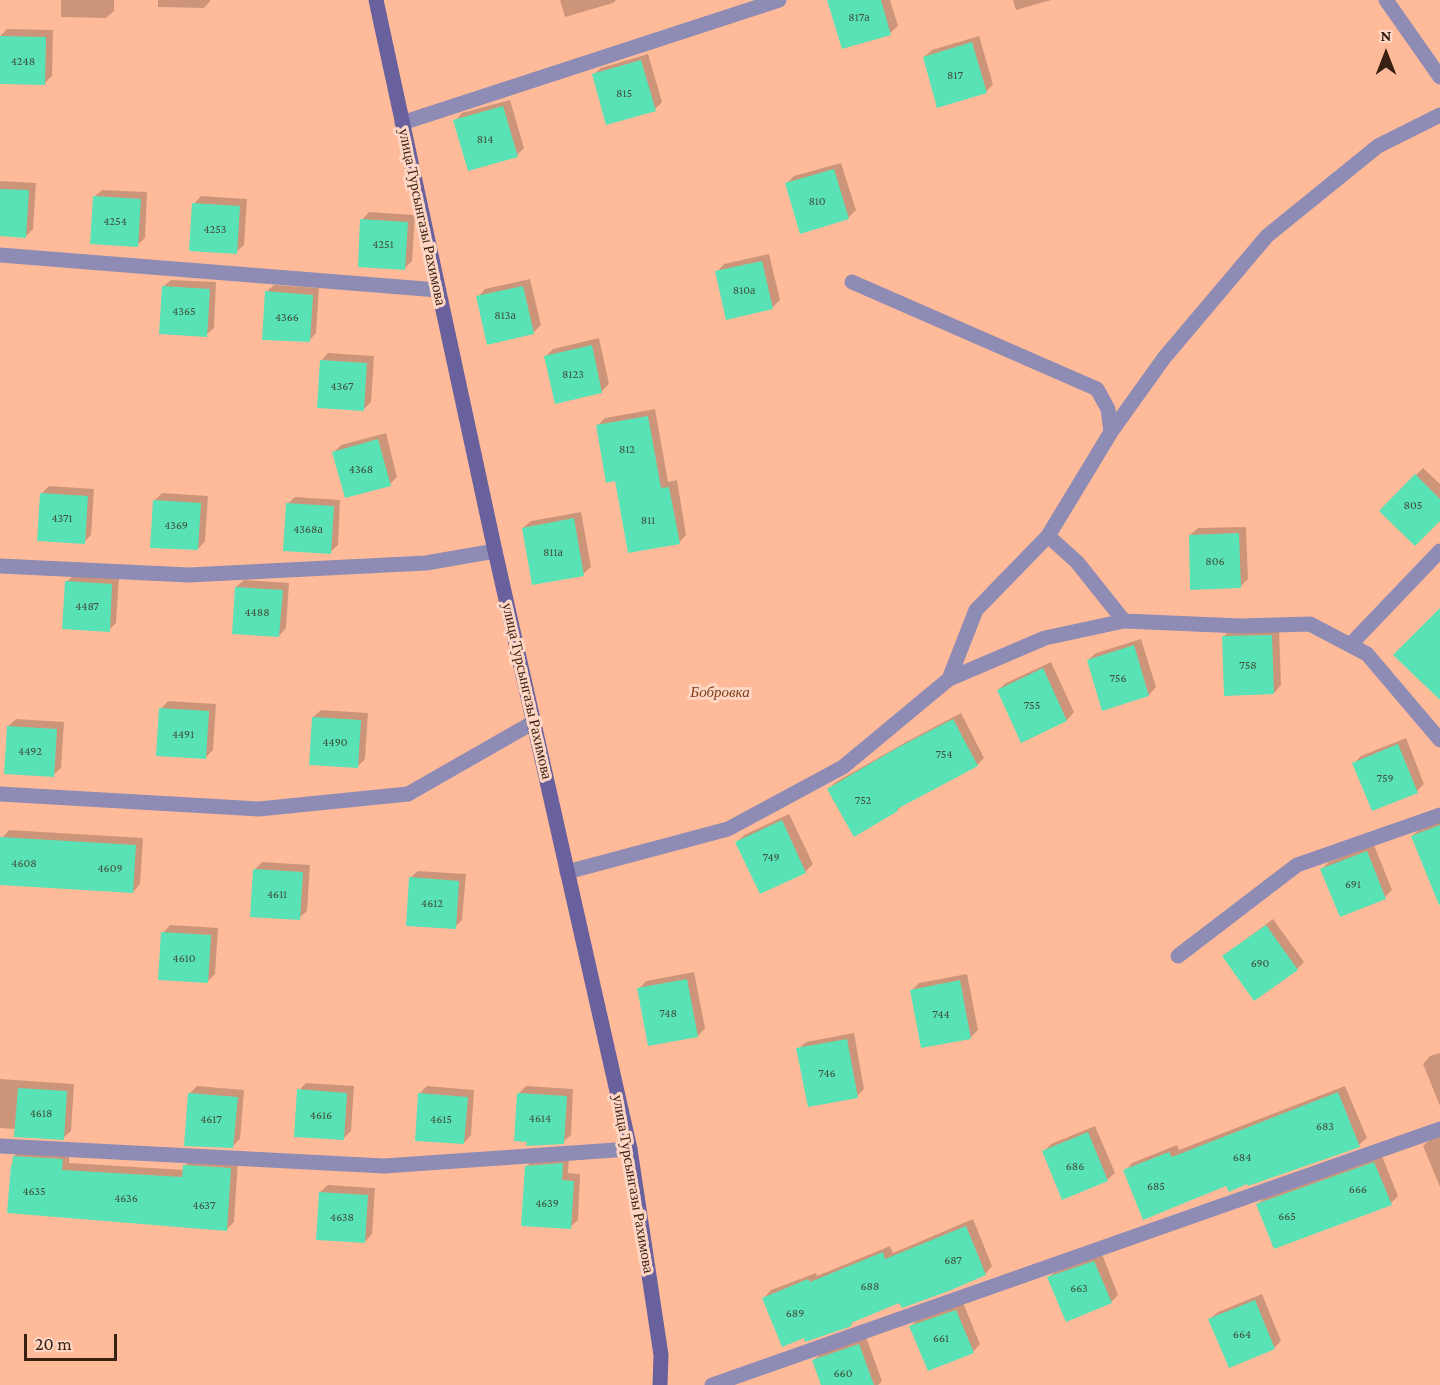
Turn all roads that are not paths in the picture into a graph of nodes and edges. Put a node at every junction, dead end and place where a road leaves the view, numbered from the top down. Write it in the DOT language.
graph roads {
  1 [pos="376,0"];
  2 [pos="779,0"];
  3 [pos="1386,0"];
  4 [pos="1440,77"];
  5 [pos="1440,115"];
  6 [pos="402,123"];
  7 [pos="0,255"];
  8 [pos="852,282"];
  9 [pos="438,290"];
  10 [pos="1111,432"];
  11 [pos="1048,536"];
  12 [pos="495,551"];
  13 [pos="1440,551"];
  14 [pos="0,566"];
  15 [pos="1124,621"];
  16 [pos="1351,644"];
  17 [pos="949,679"];
  18 [pos="534,722"];
  19 [pos="1440,740"];
  20 [pos="0,794"];
  21 [pos="1440,815"];
  22 [pos="567,872"];
  23 [pos="1178,956"];
  24 [pos="1440,1129"];
  25 [pos="0,1146"];
  26 [pos="630,1149"];
  27 [pos="660,1385"];
  28 [pos="712,1385"];
  1 -- 6 [label="street, улица Турсынгазы Рахимова"];
  2 -- 6 [label="street"];
  3 -- 4 [label="street"];
  5 -- 10 [label="street"];
  6 -- 9 [label="street, улица Турсынгазы Рахимова"];
  7 -- 9 [label="street"];
  8 -- 10 [label="street"];
  9 -- 12 [label="street, улица Турсынгазы Рахимова"];
  10 -- 11 [label="street"];
  11 -- 15 [label="street"];
  11 -- 17 [label="street"];
  12 -- 14 [label="street"];
  12 -- 18 [label="street, улица Турсынгазы Рахимова"];
  13 -- 16 [label="street"];
  15 -- 16 [label="street"];
  15 -- 17 [label="street"];
  16 -- 19 [label="street"];
  17 -- 22 [label="street"];
  18 -- 20 [label="street"];
  18 -- 22 [label="street, улица Турсынгазы Рахимова"];
  21 -- 23 [label="street"];
  22 -- 26 [label="street, улица Турсынгазы Рахимова"];
  24 -- 28 [label="street"];
  25 -- 26 [label="street"];
  26 -- 27 [label="street, улица Турсынгазы Рахимова"];
}
